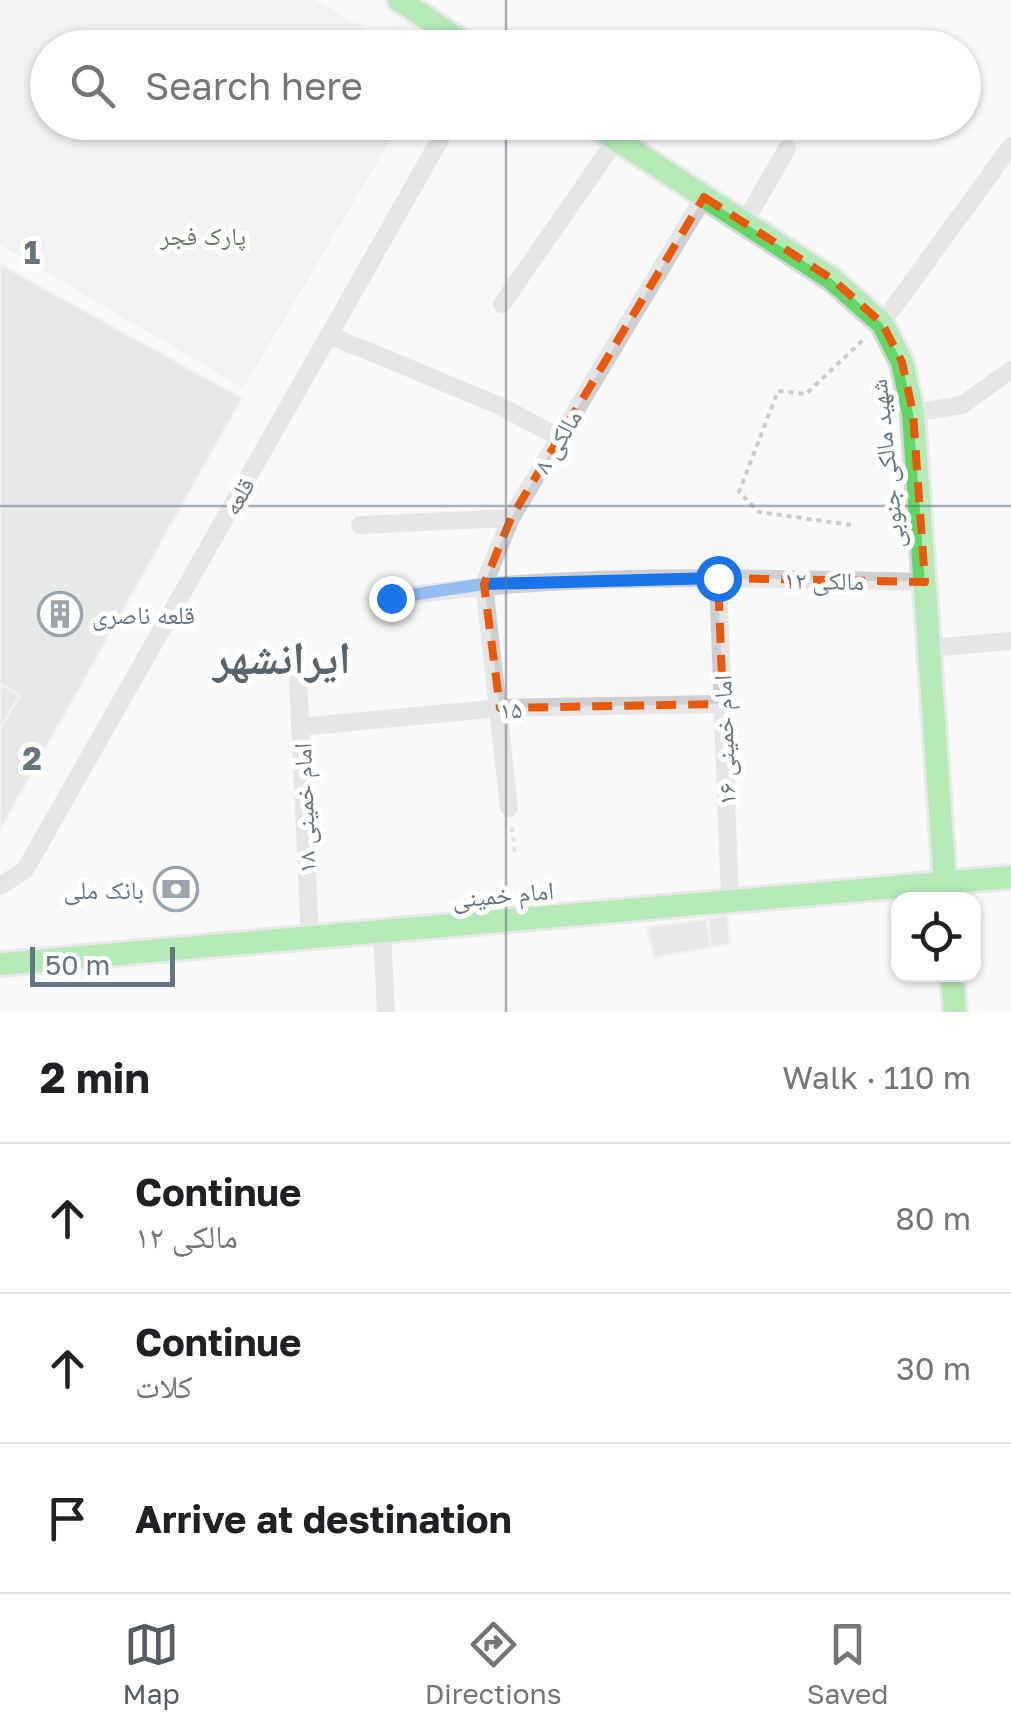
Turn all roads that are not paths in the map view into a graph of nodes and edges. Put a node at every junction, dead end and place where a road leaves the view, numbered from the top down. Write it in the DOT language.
graph roads {
  1 [pos="398,0"];
  2 [pos="444,30"];
  3 [pos="440,140"];
  4 [pos="616,140"];
  5 [pos="1011,146"];
  6 [pos="787,149"];
  7 [pos="704,197"];
  8 [pos="744,223"];
  9 [pos="502,304"];
  10 [pos="882,322"];
  11 [pos="329,336"];
  12 [pos="1011,370"];
  13 [pos="913,413"];
  14 [pos="559,437"];
  15 [pos="511,518"];
  16 [pos="360,526"];
  17 [pos="718,578"];
  18 [pos="925,582"];
  19 [pos="484,584"];
  20 [pos="391,598"];
  21 [pos="1010,641"];
  22 [pos="929,648"];
  23 [pos="1011,654"];
  24 [pos="298,678"];
  25 [pos="724,704"];
  26 [pos="500,708"];
  27 [pos="300,727"];
  28 [pos="509,808"];
  29 [pos="1011,877"];
  30 [pos="0,886"];
  31 [pos="945,891"];
  32 [pos="730,902"];
  33 [pos="382,932"];
  34 [pos="310,939"];
  35 [pos="0,964"];
  36 [pos="953,982"];
  37 [pos="386,1012"];
  38 [pos="955,1012"];
  1 -- 2 [label="street"];
  3 -- 11 [label="street, قلعه"];
  4 -- 7 [label="street, شهید مالکی جنوبی"];
  4 -- 9 [label="street"];
  5 -- 10 [label="street"];
  6 -- 8 [label="street"];
  7 -- 8 [label="street, شهید مالکی جنوبی"];
  7 -- 14 [label="street, مالکی ۸"];
  8 -- 10 [label="street, شهید مالکی جنوبی"];
  10 -- 13 [label="street, شهید مالکی جنوبی"];
  11 -- 14 [label="street"];
  11 -- 30 [label="street, قلعه"];
  12 -- 13 [label="street"];
  13 -- 18 [label="street, شهید مالکی جنوبی"];
  14 -- 15 [label="street, مالکی ۸"];
  15 -- 16 [label="street"];
  15 -- 19 [label="street, مالکی ۸"];
  17 -- 18 [label="street, مالکی ۱۲"];
  17 -- 19 [label="street, مالکی ۱۲"];
  17 -- 25 [label="street, امام خمینی ۱۶"];
  18 -- 22 [label="street, شهید مالکی جنوبی"];
  19 -- 20 [label="street, مالکی ۱۲"];
  19 -- 26 [label="street, مالکی ۸"];
  21 -- 22 [label="street"];
  21 -- 23 [label="street"];
  22 -- 31 [label="street, شهید مالکی جنوبی"];
  24 -- 27 [label="street, امام خمینی ۱۸"];
  25 -- 26 [label="street, ۱۵"];
  25 -- 32 [label="street, امام خمینی ۱۶"];
  26 -- 27 [label="street, ۱۵"];
  26 -- 28 [label="street, مالکی ۸"];
  27 -- 34 [label="street, امام خمینی ۱۸"];
  29 -- 31 [label="street, امام خمینی"];
  31 -- 32 [label="street, امام خمینی"];
  32 -- 33 [label="street, امام خمینی"];
  33 -- 34 [label="street, امام خمینی"];
  33 -- 37 [label="street"];
  34 -- 35 [label="street, امام خمینی"];
  36 -- 38 [label="street"];
}
